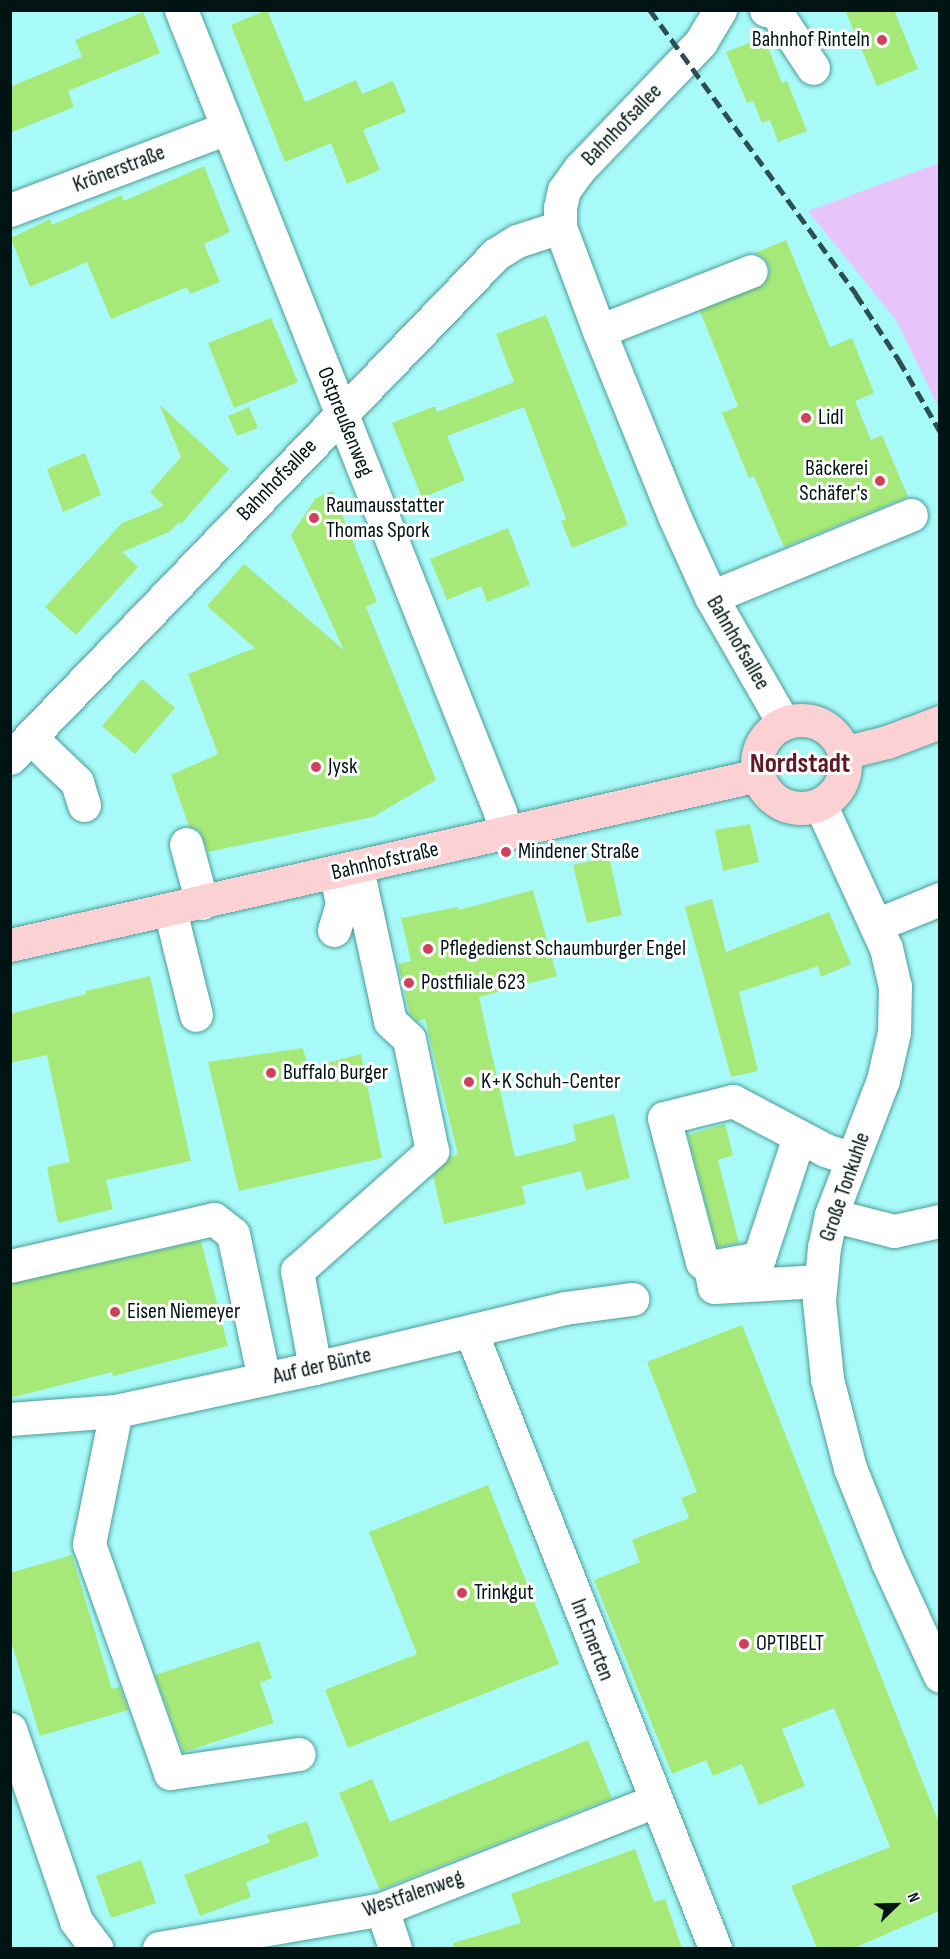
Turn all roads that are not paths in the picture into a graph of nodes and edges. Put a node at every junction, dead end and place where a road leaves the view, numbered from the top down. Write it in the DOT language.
graph roads {
  1 [pos="181,10"];
  2 [pos="720,10"];
  3 [pos="766,10"];
  4 [pos="813,68"];
  5 [pos="227,128"];
  6 [pos="10,210"];
  7 [pos="560,227"];
  8 [pos="751,272"];
  9 [pos="598,331"];
  10 [pos="341,412"];
  11 [pos="911,515"];
  12 [pos="711,597"];
  13 [pos="939,722"];
  14 [pos="784,724"];
  15 [pos="20,748"];
  16 [pos="843,753"];
  17 [pos="758,775"];
  18 [pos="820,804"];
  19 [pos="84,805"];
  20 [pos="505,834"];
  21 [pos="186,844"];
  22 [pos="346,870"];
  23 [pos="939,899"];
  24 [pos="202,903"];
  25 [pos="170,910"];
  26 [pos="876,925"];
  27 [pos="334,930"];
  28 [pos="10,945"];
  29 [pos="196,1015"];
  30 [pos="799,1136"];
  31 [pos="853,1159"];
  32 [pos="831,1215"];
  33 [pos="939,1221"];
  34 [pos="10,1266"];
  35 [pos="712,1277"];
  36 [pos="820,1281"];
  37 [pos="632,1299"];
  38 [pos="471,1332"];
  39 [pos="315,1368"];
  40 [pos="264,1379"];
  41 [pos="116,1411"];
  42 [pos="10,1419"];
  43 [pos="939,1676"];
  44 [pos="10,1729"];
  45 [pos="299,1754"];
  46 [pos="655,1801"];
  47 [pos="382,1909"];
  48 [pos="96,1948"];
  49 [pos="159,1948"];
  50 [pos="395,1948"];
  51 [pos="715,1948"];
  1 -- 5 [label="street, Ostpreußenweg"];
  2 -- 7 [label="street, Bahnhofsallee"];
  3 -- 4 [label="street"];
  5 -- 6 [label="street, Krönerstraße"];
  5 -- 10 [label="street, Ostpreußenweg"];
  7 -- 9 [label="street, Bahnhofsallee"];
  7 -- 10 [label="street, Bahnhofsallee"];
  8 -- 9 [label="street"];
  9 -- 12 [label="street, Bahnhofsallee"];
  10 -- 15 [label="street, Bahnhofsallee"];
  10 -- 20 [label="street, Ostpreußenweg"];
  11 -- 12 [label="street"];
  12 -- 14 [label="street, Bahnhofsallee"];
  13 -- 16 [label="main road"];
  14 -- 16 [label="main road"];
  14 -- 17 [label="main road"];
  15 -- 19 [label="street"];
  16 -- 18 [label="main road"];
  17 -- 18 [label="main road"];
  17 -- 20 [label="main road, Bahnhofstraße"];
  18 -- 26 [label="street, Große Tonkuhle"];
  20 -- 22 [label="main road, Bahnhofstraße"];
  21 -- 24 [label="street"];
  22 -- 24 [label="main road, Bahnhofstraße"];
  22 -- 27 [label="street"];
  22 -- 39 [label="street"];
  23 -- 26 [label="street"];
  24 -- 25 [label="main road, Bahnhofstraße"];
  25 -- 28 [label="main road, Bahnhofstraße"];
  25 -- 29 [label="street"];
  26 -- 31 [label="street, Große Tonkuhle"];
  30 -- 31 [label="street"];
  30 -- 35 [label="street"];
  30 -- 35 [label="street"];
  31 -- 32 [label="street, Große Tonkuhle"];
  32 -- 33 [label="street"];
  32 -- 36 [label="street, Große Tonkuhle"];
  34 -- 40 [label="street"];
  35 -- 36 [label="street"];
  36 -- 43 [label="street, Große Tonkuhle"];
  37 -- 38 [label="street, Auf der Bünte"];
  38 -- 39 [label="street, Auf der Bünte"];
  38 -- 46 [label="street, Im Emerten"];
  39 -- 40 [label="street, Auf der Bünte"];
  40 -- 41 [label="street, Auf der Bünte"];
  41 -- 42 [label="street, Auf der Bünte"];
  41 -- 45 [label="street"];
  44 -- 48 [label="street"];
  46 -- 47 [label="street, Westfalenweg"];
  46 -- 51 [label="street, Im Emerten"];
  47 -- 49 [label="street, Westfalenweg"];
  47 -- 50 [label="street"];
}
